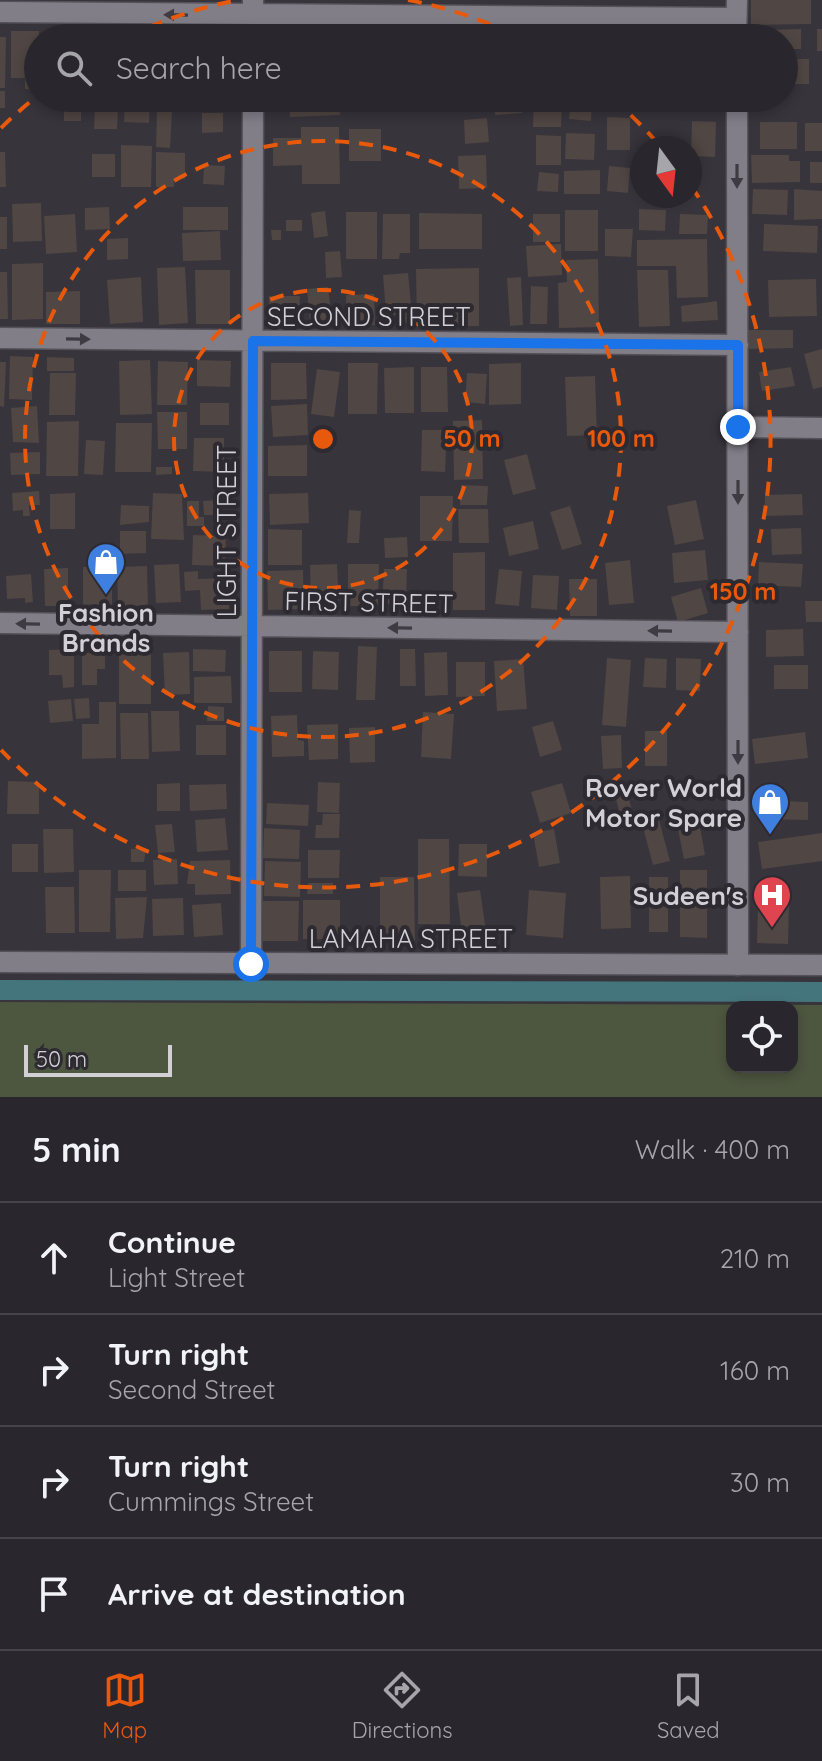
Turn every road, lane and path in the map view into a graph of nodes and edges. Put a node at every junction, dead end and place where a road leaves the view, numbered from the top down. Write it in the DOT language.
graph roads {
  1 [pos="253,8"];
  2 [pos="0,12"];
  3 [pos="736,19"];
  4 [pos="253,112"];
  5 [pos="737,112"];
  6 [pos="0,338"];
  7 [pos="253,341"];
  8 [pos="738,345"];
  9 [pos="738,427"];
  10 [pos="822,428"];
  11 [pos="0,623"];
  12 [pos="252,626"];
  13 [pos="738,632"];
  14 [pos="0,962"];
  15 [pos="251,964"];
  16 [pos="738,965"];
  17 [pos="822,965"];
  1 -- 2 [label="street, one-way"];
  1 -- 3 [label="street"];
  4 -- 7 [label="street, LIGHT STREET"];
  5 -- 8 [label="street, one-way"];
  6 -- 7 [label="street, SECOND STREET, one-way"];
  7 -- 8 [label="street, SECOND STREET"];
  7 -- 12 [label="street, LIGHT STREET"];
  8 -- 9 [label="street"];
  9 -- 10 [label="street"];
  9 -- 13 [label="street, one-way"];
  12 -- 11 [label="street, FIRST STREET, one-way"];
  13 -- 12 [label="street, FIRST STREET, one-way"];
  12 -- 15 [label="street, LIGHT STREET"];
  13 -- 16 [label="street, one-way"];
  14 -- 15 [label="street, LAMAHA STREET"];
  15 -- 16 [label="street, LAMAHA STREET"];
  16 -- 17 [label="street, LAMAHA STREET"];
}
